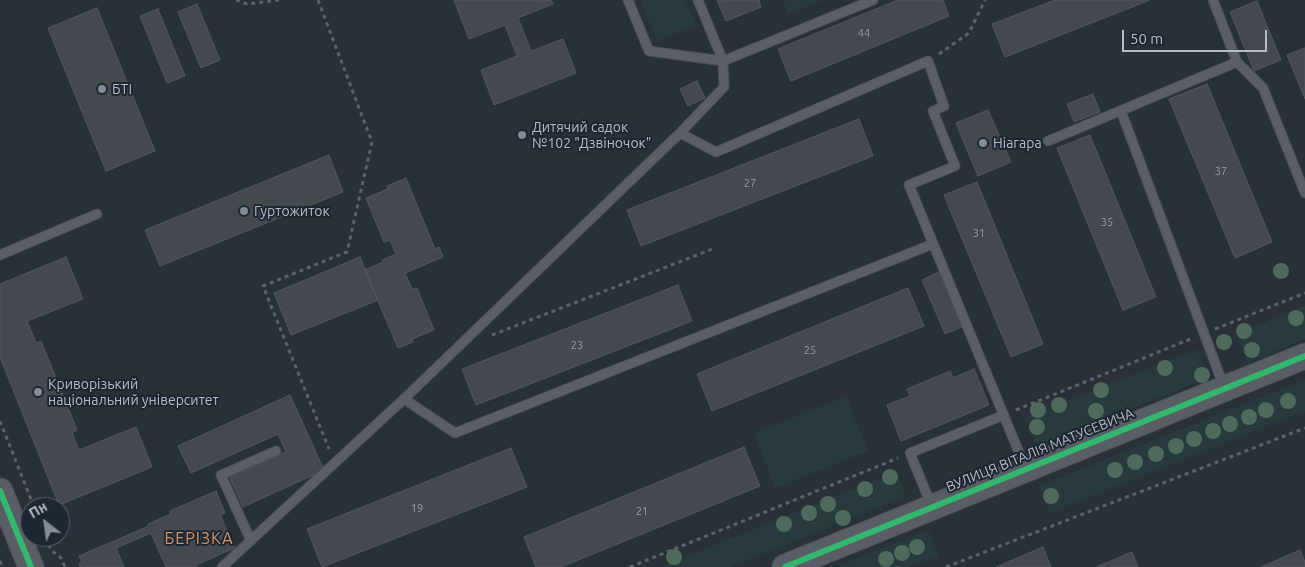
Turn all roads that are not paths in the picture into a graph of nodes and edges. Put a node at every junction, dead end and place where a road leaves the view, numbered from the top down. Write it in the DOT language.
graph roads {
  1 [pos="628,0"];
  2 [pos="698,0"];
  3 [pos="873,0"];
  4 [pos="1213,0"];
  5 [pos="723,61"];
  6 [pos="1237,62"];
  7 [pos="1121,110"];
  8 [pos="680,133"];
  9 [pos="1048,141"];
  10 [pos="1305,194"];
  11 [pos="97,214"];
  12 [pos="933,244"];
  13 [pos="0,255"];
  14 [pos="1305,356"];
  15 [pos="1224,389"];
  16 [pos="404,399"];
  17 [pos="1004,415"];
  18 [pos="276,451"];
  19 [pos="1026,470"];
  20 [pos="0,491"];
  21 [pos="932,507"];
  22 [pos="251,541"];
  23 [pos="31,567"];
  24 [pos="222,567"];
  25 [pos="785,567"];
  1 -- 5 [label="lane"];
  2 -- 5 [label="lane"];
  3 -- 5 [label="lane"];
  4 -- 6 [label="lane"];
  5 -- 8 [label="lane"];
  6 -- 7 [label="lane"];
  6 -- 10 [label="lane"];
  7 -- 9 [label="lane"];
  7 -- 15 [label="lane"];
  8 -- 12 [label="lane"];
  8 -- 16 [label="lane"];
  11 -- 13 [label="lane"];
  12 -- 16 [label="lane"];
  12 -- 17 [label="lane"];
  14 -- 15 [label="street, ВУЛИЦЯ ВІТАЛІЯ МАТУСЕВИЧА"];
  15 -- 19 [label="street, ВУЛИЦЯ ВІТАЛІЯ МАТУСЕВИЧА"];
  16 -- 22 [label="lane"];
  17 -- 19 [label="lane"];
  17 -- 21 [label="lane"];
  18 -- 22 [label="lane"];
  19 -- 21 [label="street, ВУЛИЦЯ ВІТАЛІЯ МАТУСЕВИЧА"];
  20 -- 23 [label="street"];
  21 -- 25 [label="street, ВУЛИЦЯ ВІТАЛІЯ МАТУСЕВИЧА"];
  22 -- 24 [label="lane"];
}
